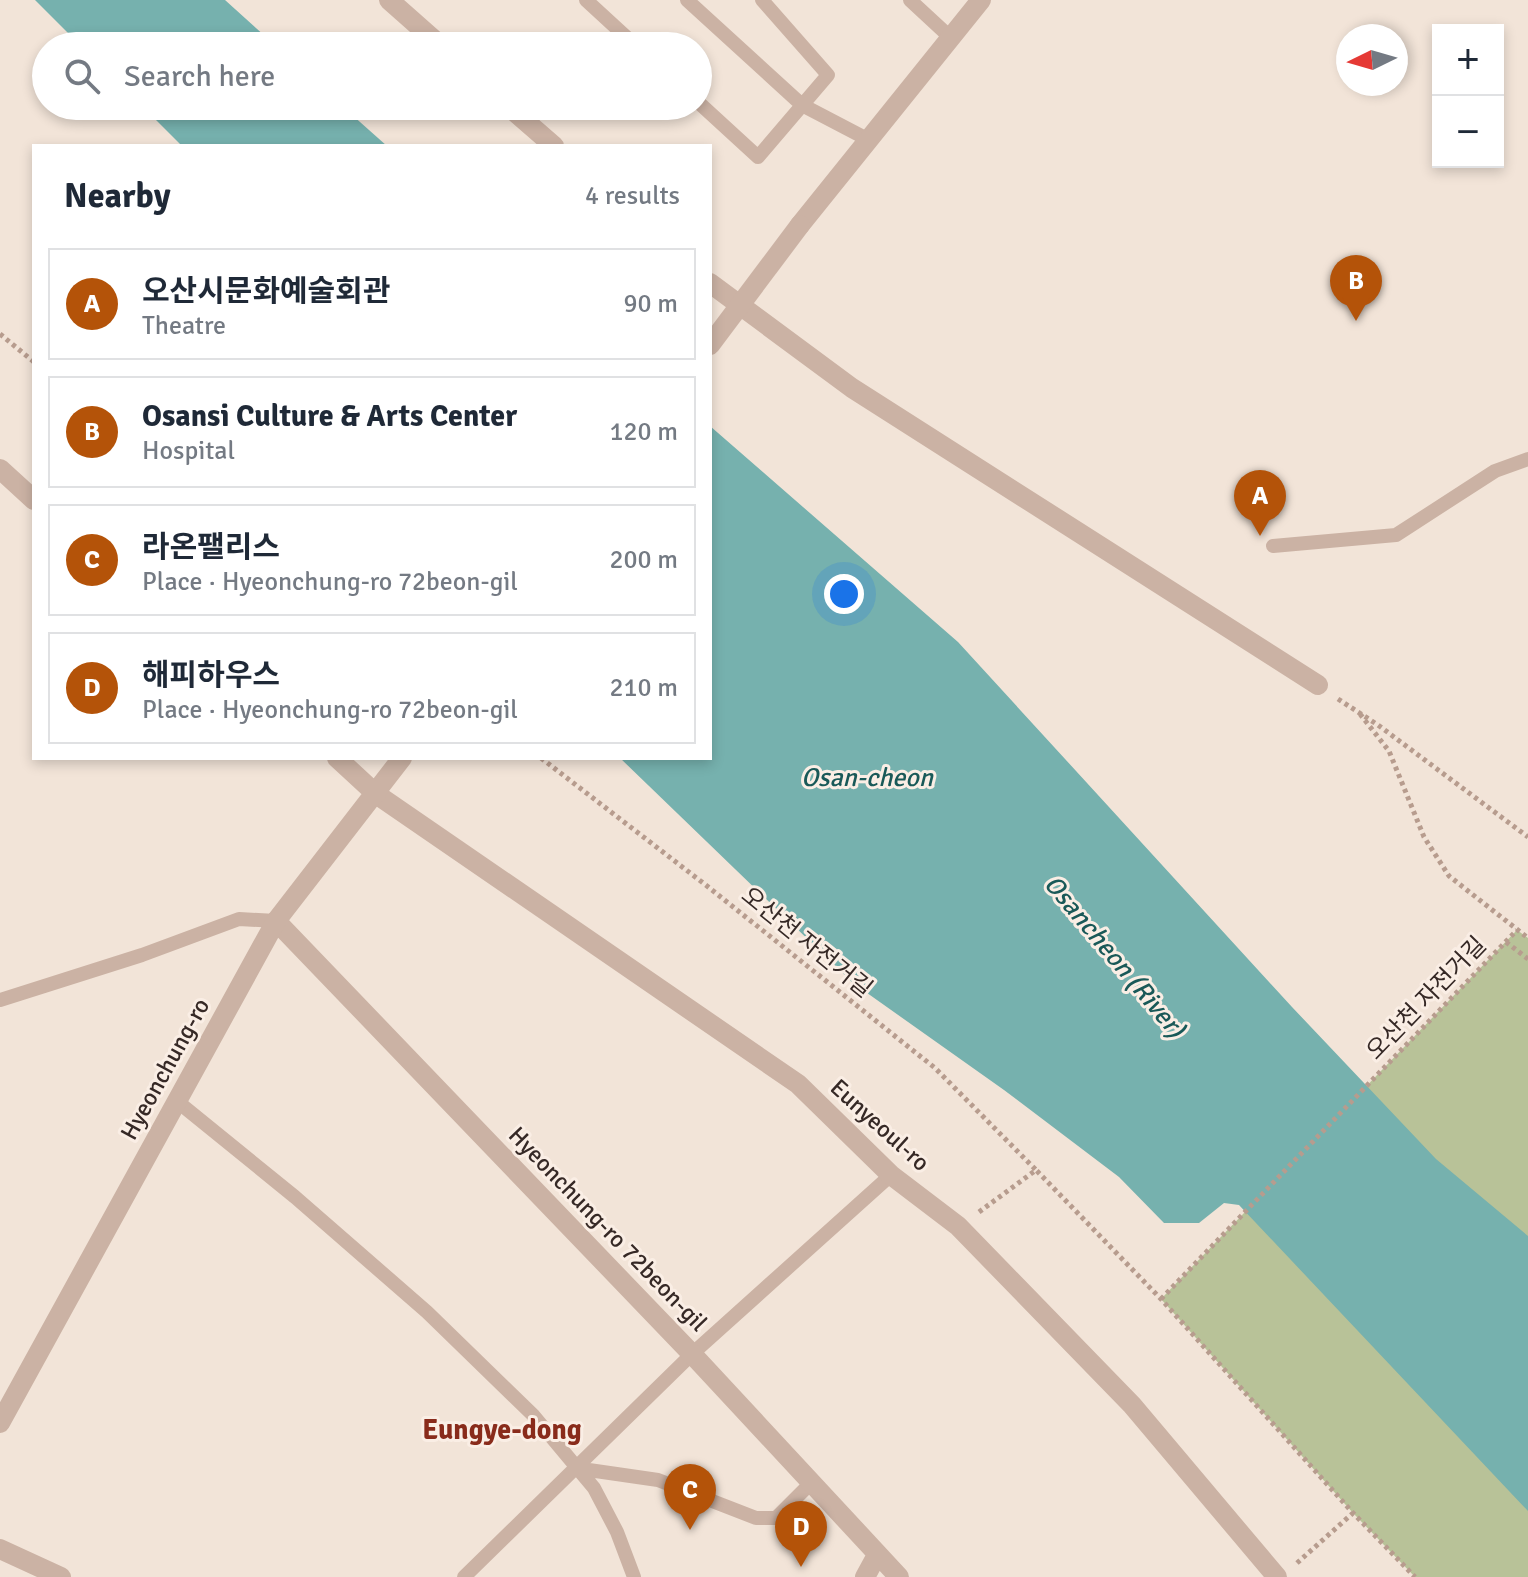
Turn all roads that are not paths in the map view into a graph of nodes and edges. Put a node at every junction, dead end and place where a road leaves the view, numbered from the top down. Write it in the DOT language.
graph roads {
  1 [pos="389,0"];
  2 [pos="586,0"];
  3 [pos="687,0"];
  4 [pos="762,0"];
  5 [pos="910,0"];
  6 [pos="981,0"];
  7 [pos="425,32"];
  8 [pos="621,32"];
  9 [pos="951,38"];
  10 [pos="802,105"];
  11 [pos="712,115"];
  12 [pos="524,120"];
  13 [pos="869,140"];
  14 [pos="552,144"];
  15 [pos="712,284"];
  16 [pos="712,342"];
  17 [pos="1528,459"];
  18 [pos="0,469"];
  19 [pos="32,498"];
  20 [pos="1273,546"];
  21 [pos="1318,685"];
  22 [pos="339,760"];
  23 [pos="401,760"];
  24 [pos="376,794"];
  25 [pos="276,921"];
  26 [pos="0,1000"];
  27 [pos="178,1102"];
  28 [pos="891,1175"];
  29 [pos="692,1354"];
  30 [pos="0,1423"];
  31 [pos="575,1468"];
  32 [pos="811,1483"];
  33 [pos="0,1549"];
  34 [pos="877,1555"];
  35 [pos="1284,1572"];
  36 [pos="61,1577"];
  37 [pos="464,1577"];
  38 [pos="634,1577"];
  39 [pos="865,1577"];
  40 [pos="899,1577"];
  1 -- 7 [label="street"];
  2 -- 8 [label="lane"];
  3 -- 10 [label="lane"];
  4 -- 10 [label="lane"];
  5 -- 9 [label="lane"];
  6 -- 9 [label="street"];
  9 -- 13 [label="street"];
  10 -- 11 [label="lane"];
  10 -- 13 [label="lane"];
  12 -- 14 [label="street"];
  13 -- 16 [label="street, bridge"];
  15 -- 21 [label="street"];
  17 -- 20 [label="lane"];
  18 -- 19 [label="street"];
  22 -- 24 [label="street, Eunyeoul-ro"];
  23 -- 24 [label="street, Hyeonchung-ro"];
  24 -- 25 [label="street, Hyeonchung-ro"];
  24 -- 28 [label="street, Eunyeoul-ro"];
  25 -- 26 [label="lane"];
  25 -- 27 [label="street, Hyeonchung-ro"];
  25 -- 29 [label="street, Hyeonchung-ro 72beon-gil"];
  27 -- 30 [label="street, Hyeonchung-ro"];
  27 -- 31 [label="lane"];
  28 -- 29 [label="lane"];
  28 -- 35 [label="street, Eunyeoul-ro"];
  29 -- 31 [label="lane"];
  29 -- 32 [label="street, Hyeonchung-ro 72beon-gil"];
  31 -- 32 [label="lane"];
  31 -- 37 [label="lane"];
  31 -- 38 [label="lane"];
  32 -- 34 [label="street, Hyeonchung-ro 72beon-gil"];
  33 -- 36 [label="street"];
  34 -- 39 [label="street"];
  34 -- 40 [label="street, Hyeonchung-ro 72beon-gil"];
}
